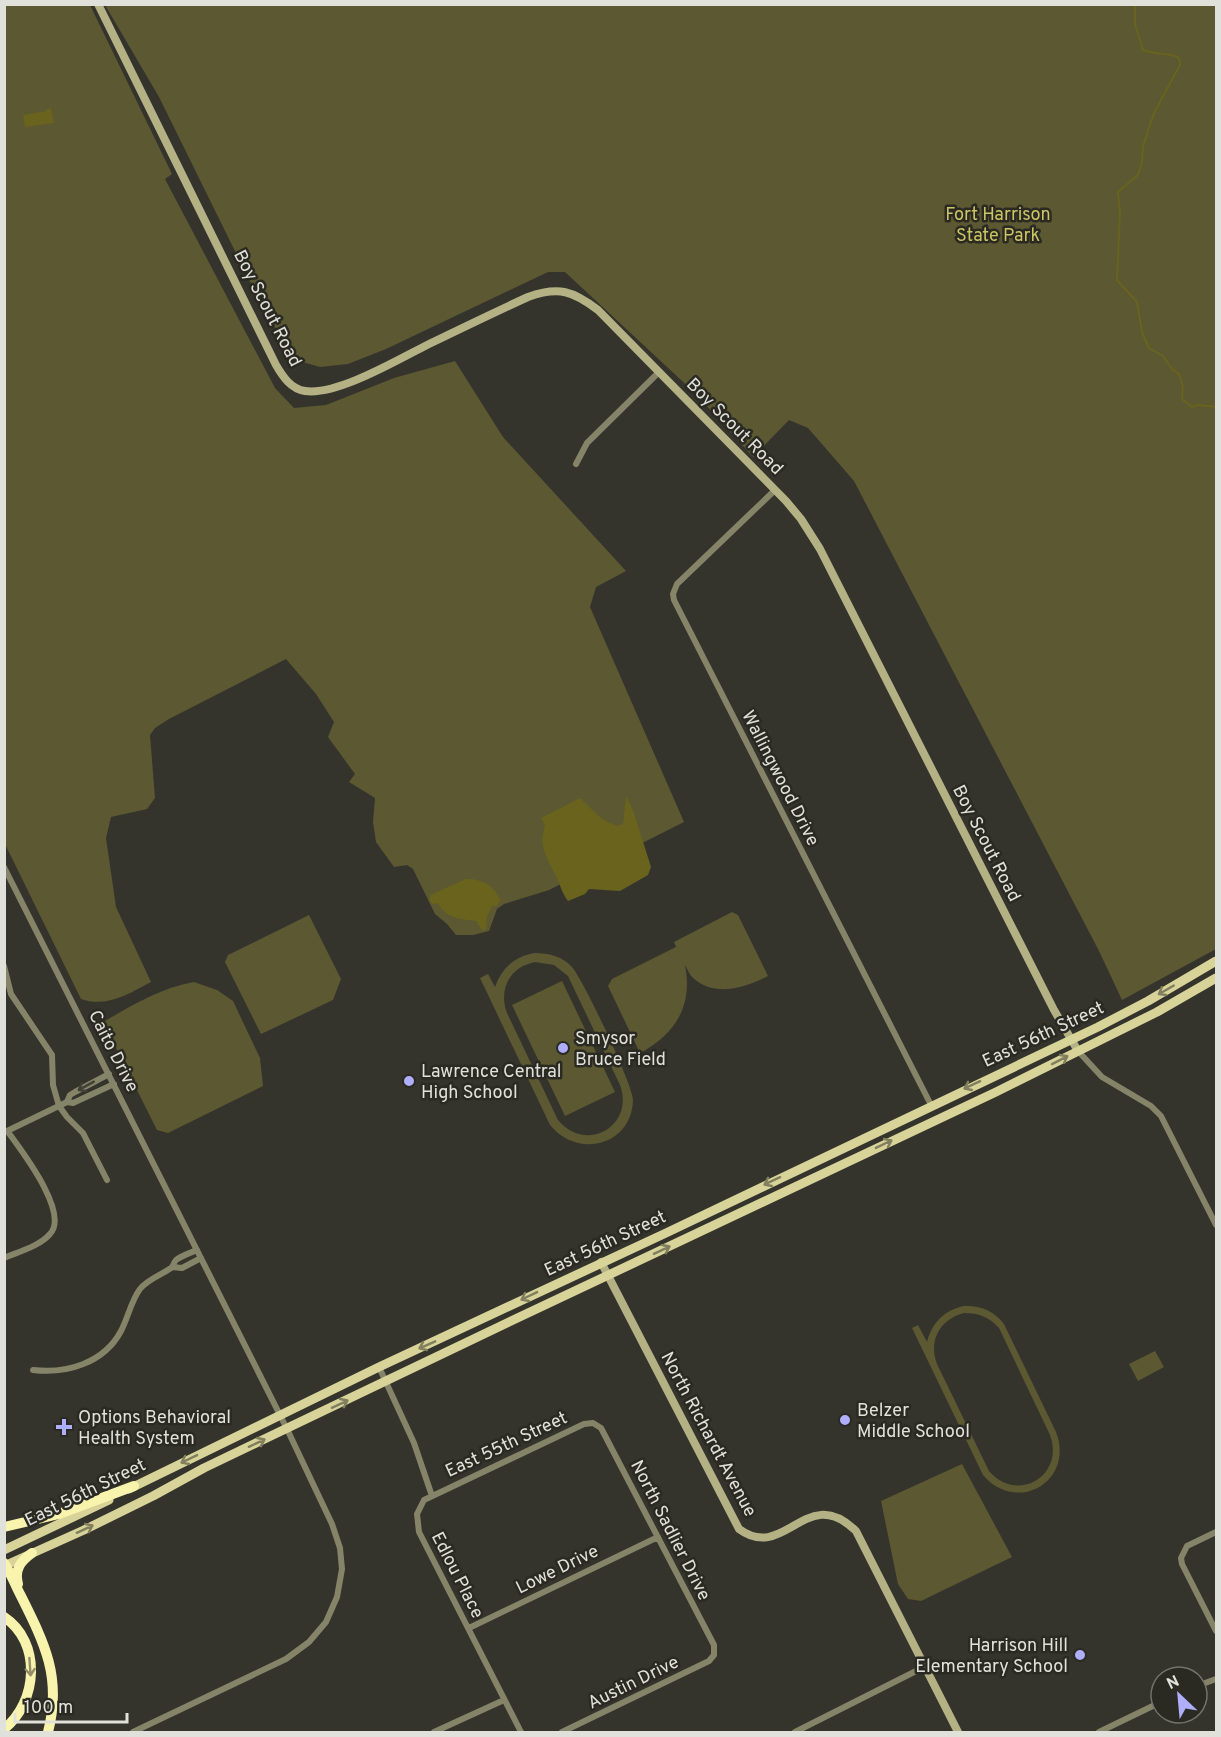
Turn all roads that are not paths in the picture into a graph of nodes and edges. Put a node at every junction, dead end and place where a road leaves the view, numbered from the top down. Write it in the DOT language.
graph roads {
  1 [pos="98,4"];
  2 [pos="658,373"];
  3 [pos="576,464"];
  4 [pos="775,490"];
  5 [pos="4,867"];
  6 [pos="1216,961"];
  7 [pos="4,966"];
  8 [pos="1216,978"];
  9 [pos="1070,1039"];
  10 [pos="1078,1051"];
  11 [pos="109,1074"];
  12 [pos="114,1084"];
  13 [pos="67,1102"];
  14 [pos="931,1105"];
  15 [pos="59,1106"];
  16 [pos="6,1132"];
  17 [pos="825,1156"];
  18 [pos="831,1169"];
  19 [pos="107,1180"];
  20 [pos="1216,1225"];
  21 [pos="197,1250"];
  22 [pos="4,1258"];
  23 [pos="201,1258"];
  24 [pos="601,1262"];
  25 [pos="172,1267"];
  26 [pos="609,1275"];
  27 [pos="379,1366"];
  28 [pos="33,1370"];
  29 [pos="386,1382"];
  30 [pos="283,1422"];
  31 [pos="593,1423"];
  32 [pos="134,1486"];
  33 [pos="432,1496"];
  34 [pos="4,1527"];
  35 [pos="1216,1532"];
  36 [pos="658,1537"];
  37 [pos="4,1550"];
  38 [pos="32,1553"];
  39 [pos="5,1565"];
  40 [pos="21,1596"];
  41 [pos="4,1617"];
  42 [pos="468,1628"];
  43 [pos="1216,1631"];
  44 [pos="714,1654"];
  45 [pos="924,1667"];
  46 [pos="504,1700"];
  47 [pos="1149,1708"];
  48 [pos="1115,1725"];
  49 [pos="4,1729"];
  50 [pos="48,1732"];
  51 [pos="133,1732"];
  52 [pos="434,1732"];
  53 [pos="521,1732"];
  54 [pos="562,1732"];
  55 [pos="795,1732"];
  56 [pos="958,1732"];
  57 [pos="1099,1732"];
  58 [pos="1119,1732"];
  1 -- 2 [label="street, Boy Scout Road"];
  2 -- 3 [label="street"];
  2 -- 4 [label="street, Boy Scout Road"];
  4 -- 9 [label="street, Boy Scout Road"];
  4 -- 14 [label="street, Wallingwood Drive"];
  5 -- 11 [label="street, Caito Drive"];
  6 -- 9 [label="main road, East 56th Street, one-way"];
  7 -- 15 [label="street"];
  8 -- 10 [label="main road, East 56th Street"];
  9 -- 10 [label="street, Boy Scout Road"];
  9 -- 14 [label="main road, East 56th Street, one-way"];
  18 -- 10 [label="main road, East 56th Street, one-way"];
  10 -- 20 [label="street, Boy Scout Road"];
  11 -- 12 [label="street, Caito Drive"];
  11 -- 13 [label="street, one-way"];
  12 -- 13 [label="street"];
  12 -- 21 [label="street, Caito Drive"];
  13 -- 15 [label="street"];
  14 -- 17 [label="main road, East 56th Street"];
  15 -- 16 [label="street"];
  15 -- 19 [label="street"];
  16 -- 22 [label="street"];
  17 -- 18 [label="street"];
  17 -- 24 [label="main road, East 56th Street, one-way"];
  26 -- 18 [label="main road, East 56th Street, one-way"];
  21 -- 23 [label="street, Caito Drive"];
  21 -- 25 [label="street"];
  23 -- 25 [label="street"];
  23 -- 30 [label="street, Caito Drive"];
  24 -- 26 [label="street, North Richardt Avenue"];
  24 -- 27 [label="main road, East 56th Street, one-way"];
  25 -- 28 [label="street"];
  26 -- 29 [label="main road, East 56th Street"];
  26 -- 45 [label="street, North Richardt Avenue"];
  27 -- 29 [label="street"];
  27 -- 30 [label="main road, East 56th Street"];
  30 -- 29 [label="main road, East 56th Street, one-way"];
  29 -- 33 [label="street"];
  30 -- 32 [label="main road, East 56th Street, one-way"];
  38 -- 30 [label="main road, East 56th Street, one-way"];
  30 -- 51 [label="street, Caito Drive"];
  31 -- 33 [label="street, East 55th Street"];
  31 -- 36 [label="street, North Sadlier Drive"];
  32 -- 34 [label="highway"];
  32 -- 37 [label="main road, East 56th Street"];
  33 -- 42 [label="street, Edlou Place"];
  35 -- 43 [label="street"];
  36 -- 42 [label="street, Lowe Drive"];
  36 -- 44 [label="street, North Sadlier Drive"];
  38 -- 39 [label="main road, East 56th Street"];
  38 -- 40 [label="highway"];
  39 -- 40 [label="highway"];
  40 -- 50 [label="highway"];
  41 -- 49 [label="highway, one-way"];
  42 -- 46 [label="street, Edlou Place"];
  44 -- 54 [label="street, Austin Drive"];
  45 -- 55 [label="street"];
  45 -- 56 [label="street, North Richardt Avenue"];
  46 -- 52 [label="street"];
  46 -- 53 [label="street, Edlou Place"];
  47 -- 48 [label="street"];
  48 -- 57 [label="street"];
  48 -- 58 [label="street"];
}
